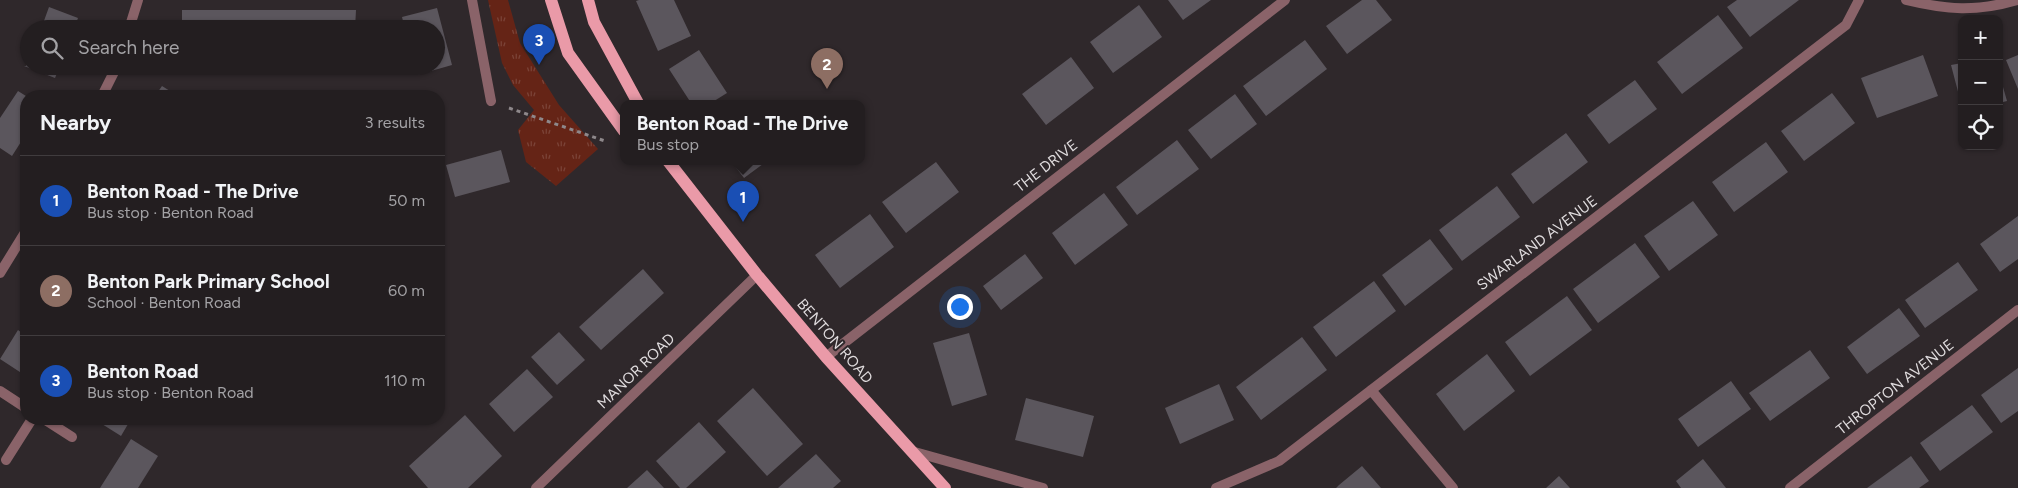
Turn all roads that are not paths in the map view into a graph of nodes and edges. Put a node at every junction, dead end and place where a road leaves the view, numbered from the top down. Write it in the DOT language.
graph roads {
  1 [pos="138,0"];
  2 [pos="472,0"];
  3 [pos="551,0"];
  4 [pos="588,0"];
  5 [pos="1285,0"];
  6 [pos="1859,0"];
  7 [pos="1906,0"];
  8 [pos="2017,0"];
  9 [pos="132,20"];
  10 [pos="112,75"];
  11 [pos="105,90"];
  12 [pos="636,100"];
  13 [pos="491,101"];
  14 [pos="620,125"];
  15 [pos="670,165"];
  16 [pos="20,241"];
  17 [pos="0,273"];
  18 [pos="757,275"];
  19 [pos="2018,310"];
  20 [pos="826,356"];
  21 [pos="1371,390"];
  22 [pos="0,391"];
  23 [pos="20,404"];
  24 [pos="28,425"];
  25 [pos="53,425"];
  26 [pos="72,437"];
  27 [pos="910,451"];
  28 [pos="6,460"];
  29 [pos="536,488"];
  30 [pos="944,488"];
  31 [pos="1043,488"];
  32 [pos="1216,488"];
  33 [pos="1453,488"];
  34 [pos="1790,488"];
  1 -- 9 [label="street"];
  2 -- 13 [label="street"];
  3 -- 14 [label="main road"];
  4 -- 12 [label="main road"];
  5 -- 20 [label="street, THE DRIVE"];
  6 -- 21 [label="street, SWARLAND AVENUE"];
  7 -- 8 [label="street"];
  10 -- 11 [label="street"];
  15 -- 18 [label="main road, BENTON ROAD"];
  16 -- 17 [label="street"];
  18 -- 20 [label="main road, BENTON ROAD"];
  18 -- 29 [label="street, MANOR ROAD"];
  19 -- 34 [label="street, THROPTON AVENUE"];
  20 -- 27 [label="main road, BENTON ROAD"];
  21 -- 32 [label="street, SWARLAND AVENUE"];
  21 -- 33 [label="street"];
  22 -- 23 [label="street"];
  24 -- 28 [label="street"];
  25 -- 26 [label="street"];
  27 -- 30 [label="main road, BENTON ROAD"];
  27 -- 31 [label="street"];
}
